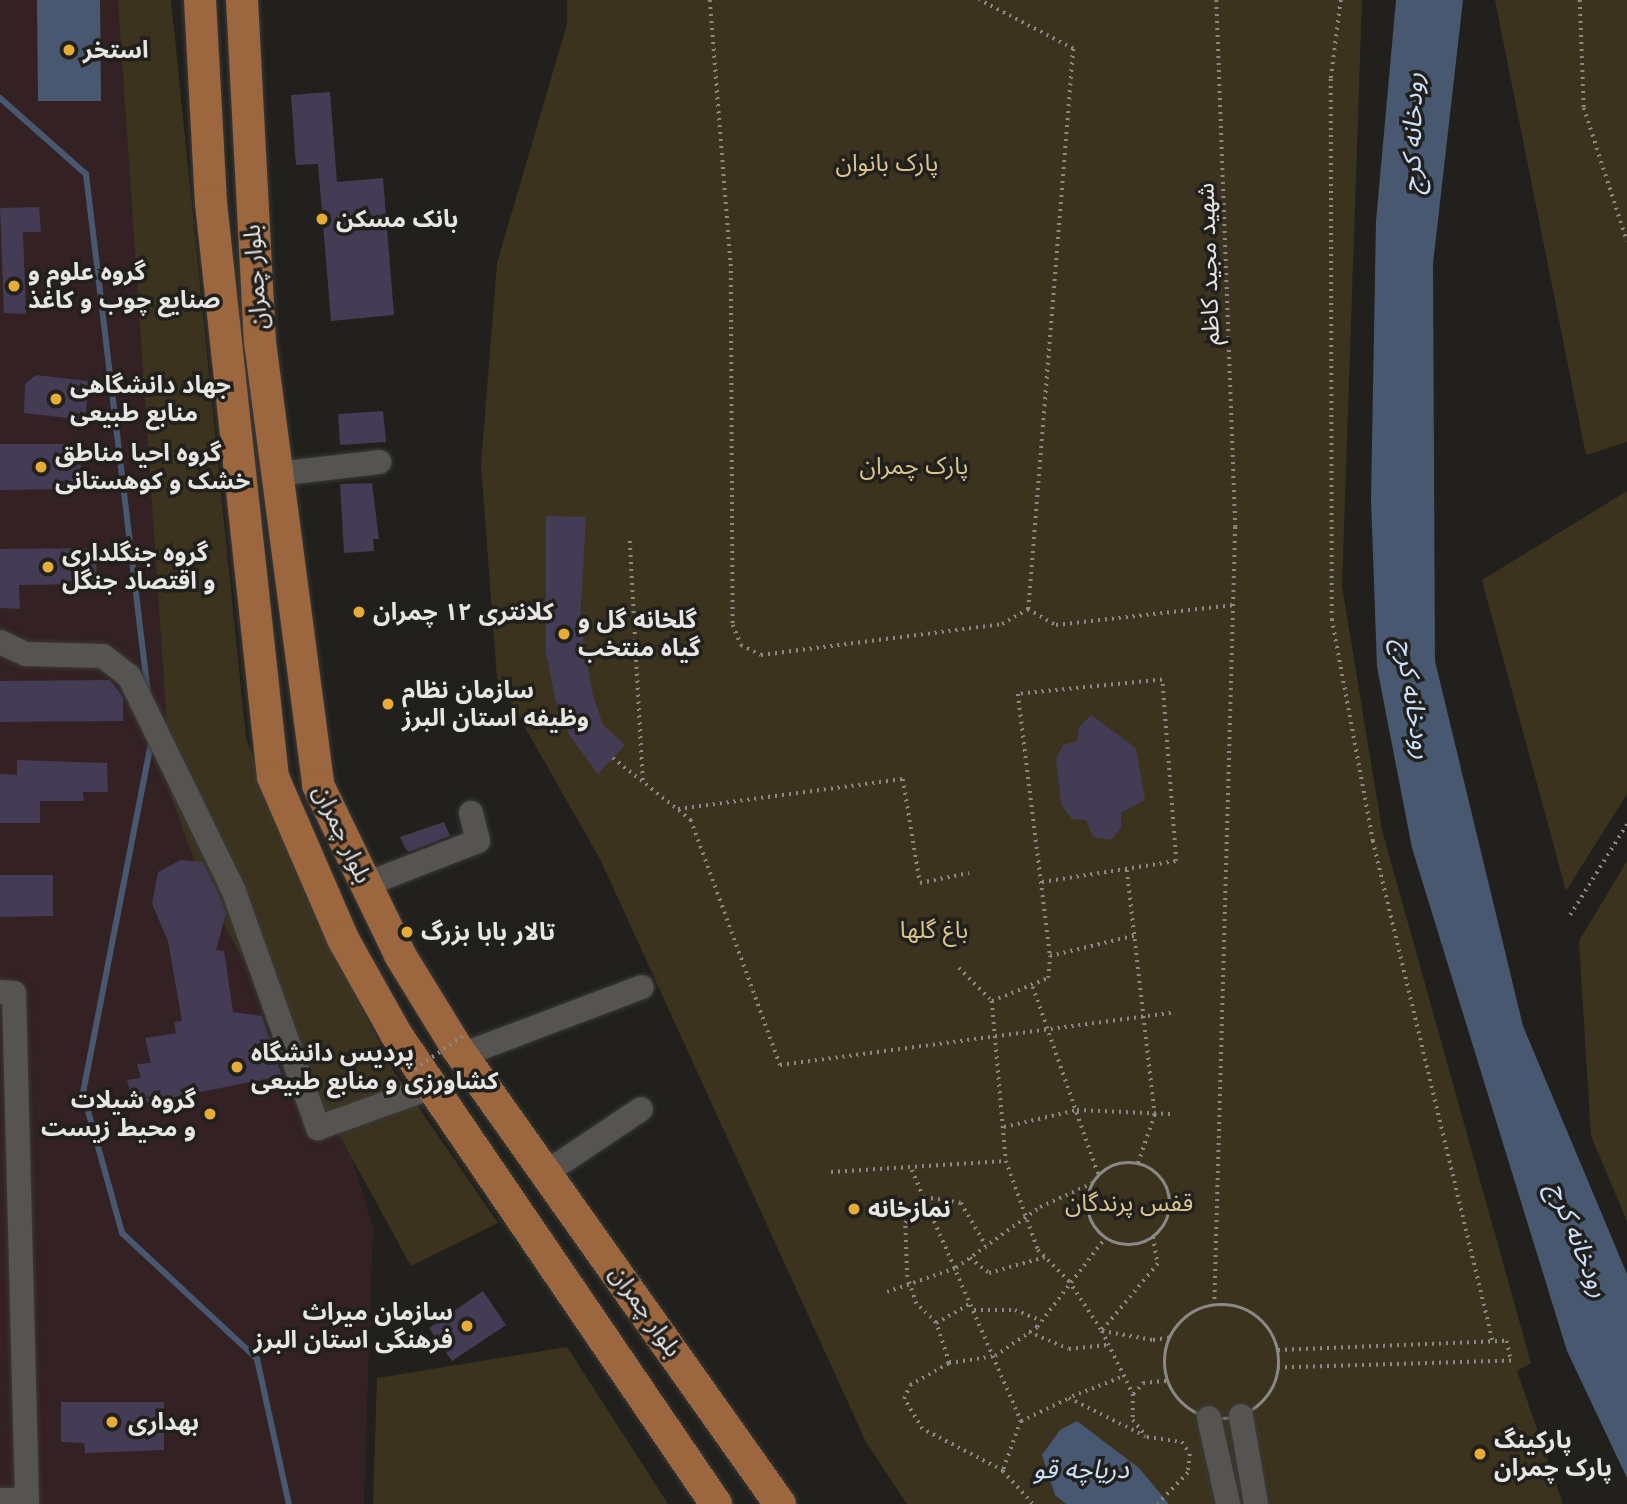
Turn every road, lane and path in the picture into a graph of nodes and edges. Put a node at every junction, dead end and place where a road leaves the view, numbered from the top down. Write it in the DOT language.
graph roads {
  1 [pos="200,0"];
  2 [pos="242,0"];
  3 [pos="710,0"];
  4 [pos="979,0"];
  5 [pos="1216,0"];
  6 [pos="1341,0"];
  7 [pos="1580,0"];
  8 [pos="1627,241"];
  9 [pos="379,462"];
  10 [pos="277,474"];
  11 [pos="629,541"];
  12 [pos="1234,605"];
  13 [pos="1028,609"];
  14 [pos="0,642"];
  15 [pos="613,758"];
  16 [pos="643,781"];
  17 [pos="678,809"];
  18 [pos="471,813"];
  19 [pos="1627,824"];
  20 [pos="1127,870"];
  21 [pos="969,873"];
  22 [pos="1042,882"];
  23 [pos="366,884"];
  24 [pos="1570,915"];
  25 [pos="1136,935"];
  26 [pos="1050,956"];
  27 [pos="959,968"];
  28 [pos="642,987"];
  29 [pos="1033,987"];
  30 [pos="0,992"];
  31 [pos="992,1001"];
  32 [pos="1141,1013"];
  33 [pos="1172,1013"];
  34 [pos="1044,1029"];
  35 [pos="994,1038"];
  36 [pos="462,1046"];
  37 [pos="421,1080"];
  38 [pos="641,1109"];
  39 [pos="1077,1110"];
  40 [pos="1171,1114"];
  41 [pos="1155,1115"];
  42 [pos="1004,1127"];
  43 [pos="1006,1161"];
  44 [pos="1138,1164"];
  45 [pos="912,1170"];
  46 [pos="547,1172"];
  47 [pos="831,1172"];
  48 [pos="1099,1176"];
  49 [pos="1094,1183"];
  50 [pos="924,1197"];
  51 [pos="1024,1218"];
  52 [pos="10,1223"];
  53 [pos="1153,1237"];
  54 [pos="1105,1238"];
  55 [pos="986,1246"];
  56 [pos="1045,1257"];
  57 [pos="970,1258"];
  58 [pos="956,1268"];
  59 [pos="1069,1281"];
  60 [pos="909,1283"];
  61 [pos="887,1292"];
  62 [pos="971,1302"];
  63 [pos="1214,1306"];
  64 [pos="974,1310"];
  65 [pos="1041,1321"];
  66 [pos="936,1323"];
  67 [pos="1102,1331"];
  68 [pos="1029,1332"];
  69 [pos="1171,1337"];
  70 [pos="1493,1342"];
  71 [pos="1107,1345"];
  72 [pos="1278,1350"];
  73 [pos="995,1356"];
  74 [pos="950,1363"];
  75 [pos="1279,1368"];
  76 [pos="1120,1378"];
  77 [pos="1168,1381"];
  78 [pos="1133,1394"];
  79 [pos="1069,1398"];
  80 [pos="1241,1416"];
  81 [pos="1209,1418"];
  82 [pos="1021,1421"];
  83 [pos="1147,1437"];
  84 [pos="1003,1471"];
  85 [pos="0,1500"];
  86 [pos="27,1502"];
  87 [pos="716,1504"];
  88 [pos="780,1504"];
  89 [pos="1033,1504"];
  90 [pos="1158,1504"];
  91 [pos="1228,1504"];
  92 [pos="1256,1504"];
  1 -- 37 [label="main road, بلوار چمران"];
  2 -- 10 [label="main road, بلوار چمران"];
  3 -- 13 [label="path"];
  4 -- 13 [label="path"];
  5 -- 12 [label="path, شهید مجید کاظم"];
  6 -- 70 [label="path"];
  7 -- 8 [label="path"];
  9 -- 10 [label="street"];
  10 -- 23 [label="main road, بلوار چمران"];
  11 -- 16 [label="path"];
  12 -- 13 [label="path"];
  12 -- 63 [label="path, شهید مجید کاظم"];
  14 -- 37 [label="street"];
  15 -- 16 [label="path"];
  16 -- 17 [label="path"];
  17 -- 21 [label="path"];
  17 -- 35 [label="path"];
  18 -- 23 [label="street"];
  19 -- 24 [label="path"];
  20 -- 22 [label="path"];
  20 -- 22 [label="path"];
  20 -- 25 [label="path"];
  22 -- 26 [label="path"];
  23 -- 36 [label="main road, بلوار چمران"];
  25 -- 26 [label="path"];
  25 -- 32 [label="path"];
  26 -- 29 [label="path"];
  27 -- 31 [label="path"];
  28 -- 36 [label="street"];
  29 -- 31 [label="path"];
  29 -- 34 [label="path"];
  30 -- 52 [label="street"];
  31 -- 35 [label="path"];
  32 -- 33 [label="path"];
  32 -- 34 [label="path"];
  32 -- 41 [label="path"];
  34 -- 35 [label="path"];
  34 -- 39 [label="path"];
  35 -- 42 [label="path"];
  36 -- 37 [label="path, bridge"];
  36 -- 46 [label="main road, بلوار چمران"];
  37 -- 87 [label="main road, بلوار چمران"];
  38 -- 46 [label="street"];
  39 -- 41 [label="path"];
  39 -- 42 [label="path"];
  39 -- 48 [label="path"];
  40 -- 41 [label="path"];
  41 -- 44 [label="path"];
  42 -- 43 [label="path"];
  43 -- 45 [label="path"];
  43 -- 51 [label="path"];
  44 -- 48 [label="path"];
  44 -- 53 [label="path"];
  45 -- 47 [label="path"];
  45 -- 50 [label="path"];
  46 -- 88 [label="main road, بلوار چمران"];
  48 -- 49 [label="path"];
  49 -- 51 [label="path"];
  49 -- 54 [label="path"];
  50 -- 55 [label="path"];
  50 -- 58 [label="path"];
  50 -- 60 [label="path"];
  51 -- 55 [label="path"];
  51 -- 56 [label="path"];
  52 -- 86 [label="street"];
  53 -- 54 [label="path"];
  53 -- 67 [label="path"];
  54 -- 59 [label="path"];
  55 -- 57 [label="path"];
  56 -- 57 [label="path"];
  56 -- 59 [label="path"];
  57 -- 58 [label="path"];
  58 -- 60 [label="path"];
  58 -- 62 [label="path"];
  59 -- 65 [label="path"];
  59 -- 67 [label="path"];
  60 -- 61 [label="path"];
  60 -- 66 [label="path"];
  62 -- 64 [label="path"];
  62 -- 66 [label="path"];
  63 -- 69 [label="path"];
  63 -- 72 [label="path"];
  64 -- 65 [label="path"];
  64 -- 73 [label="path"];
  65 -- 68 [label="path"];
  66 -- 74 [label="path"];
  67 -- 69 [label="path"];
  67 -- 71 [label="path"];
  68 -- 71 [label="path"];
  68 -- 73 [label="path"];
  69 -- 77 [label="path"];
  70 -- 72 [label="path"];
  70 -- 75 [label="path"];
  71 -- 76 [label="path"];
  72 -- 75 [label="path"];
  73 -- 74 [label="path"];
  73 -- 82 [label="path"];
  74 -- 84 [label="path"];
  75 -- 80 [label="path"];
  76 -- 78 [label="path"];
  76 -- 79 [label="path"];
  77 -- 78 [label="path"];
  77 -- 81 [label="path"];
  78 -- 83 [label="path"];
  79 -- 82 [label="path"];
  79 -- 83 [label="path"];
  80 -- 81 [label="path"];
  80 -- 92 [label="street"];
  81 -- 91 [label="street"];
  82 -- 84 [label="path"];
  83 -- 90 [label="path"];
  84 -- 89 [label="path"];
  85 -- 86 [label="street"];
}
